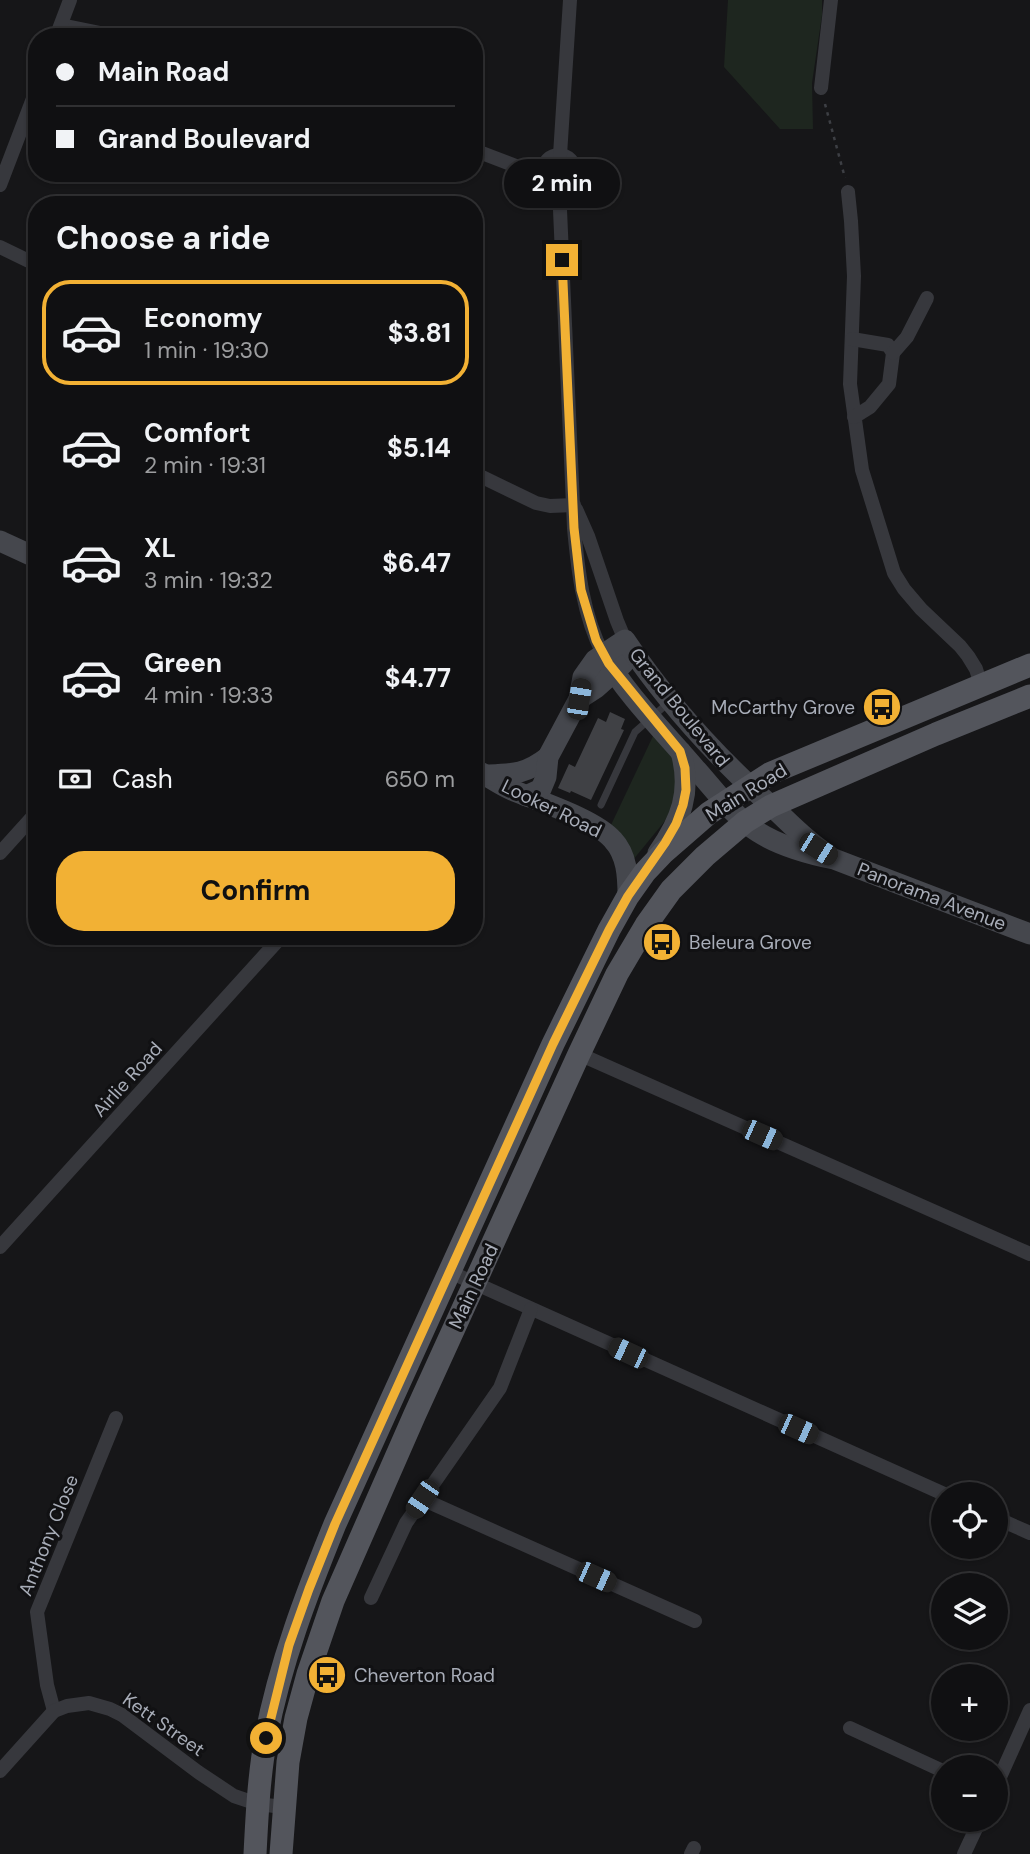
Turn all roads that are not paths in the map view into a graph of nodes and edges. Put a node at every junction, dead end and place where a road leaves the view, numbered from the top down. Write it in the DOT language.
graph roads {
  1 [pos="70,0"];
  2 [pos="569,0"];
  3 [pos="831,0"];
  4 [pos="60,28"];
  5 [pos="821,88"];
  6 [pos="28,112"];
  7 [pos="483,153"];
  8 [pos="560,155"];
  9 [pos="542,171"];
  10 [pos="0,185"];
  11 [pos="559,187"];
  12 [pos="848,192"];
  13 [pos="0,247"];
  14 [pos="28,261"];
  15 [pos="927,298"];
  16 [pos="852,339"];
  17 [pos="893,353"];
  18 [pos="853,417"];
  19 [pos="483,477"];
  20 [pos="574,505"];
  21 [pos="0,541"];
  22 [pos="28,554"];
  23 [pos="630,647"];
  24 [pos="608,662"];
  25 [pos="1030,665"];
  26 [pos="981,685"];
  27 [pos="1030,696"];
  28 [pos="671,701"];
  29 [pos="652,718"];
  30 [pos="680,751"];
  31 [pos="548,757"];
  32 [pos="483,772"];
  33 [pos="483,773"];
  34 [pos="749,786"];
  35 [pos="526,796"];
  36 [pos="725,802"];
  37 [pos="601,805"];
  38 [pos="771,806"];
  39 [pos="28,822"];
  40 [pos="745,822"];
  41 [pos="0,853"];
  42 [pos="834,859"];
  43 [pos="645,872"];
  44 [pos="628,896"];
  45 [pos="1030,934"];
  46 [pos="274,945"];
  47 [pos="579,1054"];
  48 [pos="0,1247"];
  49 [pos="1030,1254"];
  50 [pos="450,1272"];
  51 [pos="475,1283"];
  52 [pos="531,1309"];
  53 [pos="116,1418"];
  54 [pos="931,1488"];
  55 [pos="422,1499"];
  56 [pos="1008,1523"];
  57 [pos="1030,1533"];
  58 [pos="371,1598"];
  59 [pos="695,1621"];
  60 [pos="1030,1710"];
  61 [pos="54,1711"];
  62 [pos="850,1728"];
  63 [pos="1008,1759"];
  64 [pos="931,1765"];
  65 [pos="0,1771"];
  66 [pos="258,1804"];
  67 [pos="283,1807"];
  68 [pos="974,1832"];
  69 [pos="255,1854"];
  70 [pos="281,1854"];
  71 [pos="964,1854"];
  1 -- 4 [label="street"];
  2 -- 8 [label="street"];
  3 -- 5 [label="street"];
  6 -- 10 [label="street"];
  7 -- 9 [label="street"];
  8 -- 9 [label="street"];
  8 -- 11 [label="street"];
  9 -- 11 [label="street"];
  11 -- 20 [label="street, Grand Boulevard"];
  12 -- 16 [label="street"];
  13 -- 14 [label="street"];
  15 -- 17 [label="street"];
  16 -- 17 [label="street"];
  16 -- 18 [label="street"];
  17 -- 18 [label="street"];
  18 -- 26 [label="street"];
  19 -- 20 [label="street"];
  20 -- 23 [label="street, Grand Boulevard"];
  20 -- 24 [label="street, Grand Boulevard"];
  21 -- 22 [label="street"];
  23 -- 24 [label="street"];
  23 -- 28 [label="street, Grand Boulevard"];
  24 -- 29 [label="street, Grand Boulevard"];
  24 -- 31 [label="street"];
  25 -- 26 [label="main road, Main Road"];
  26 -- 34 [label="main road, Main Road"];
  27 -- 38 [label="main road, Main Road"];
  28 -- 29 [label="lane"];
  28 -- 34 [label="street, Grand Boulevard"];
  29 -- 30 [label="street, Grand Boulevard"];
  29 -- 37 [label="lane"];
  30 -- 36 [label="street, Grand Boulevard"];
  30 -- 43 [label="street"];
  31 -- 32 [label="street"];
  31 -- 35 [label="street"];
  33 -- 35 [label="street, Looker Road"];
  34 -- 36 [label="main road, Main Road"];
  34 -- 38 [label="street, Panorama Avenue"];
  35 -- 44 [label="street, Looker Road"];
  36 -- 40 [label="street, Grand Boulevard"];
  36 -- 43 [label="main road, Main Road"];
  38 -- 40 [label="main road, Main Road"];
  38 -- 42 [label="street, Panorama Avenue"];
  39 -- 41 [label="street"];
  40 -- 42 [label="street, Panorama Avenue"];
  40 -- 47 [label="main road, Main Road"];
  42 -- 45 [label="street, Panorama Avenue"];
  43 -- 44 [label="main road, Main Road"];
  44 -- 50 [label="main road, Main Road"];
  46 -- 48 [label="street, Airlie Road"];
  47 -- 49 [label="street"];
  47 -- 51 [label="main road, Main Road"];
  50 -- 51 [label="street"];
  50 -- 66 [label="main road, Main Road"];
  51 -- 52 [label="street"];
  51 -- 67 [label="main road, Main Road"];
  52 -- 54 [label="street"];
  52 -- 55 [label="street"];
  53 -- 61 [label="street, Anthony Close"];
  55 -- 58 [label="street"];
  55 -- 59 [label="street"];
  56 -- 57 [label="street"];
  60 -- 63 [label="street"];
  61 -- 65 [label="street"];
  61 -- 66 [label="street, Kett Street"];
  62 -- 64 [label="street"];
  66 -- 67 [label="street, Kett Street"];
  66 -- 69 [label="main road, Main Road"];
  67 -- 70 [label="main road, Main Road"];
  68 -- 71 [label="street"];
}
